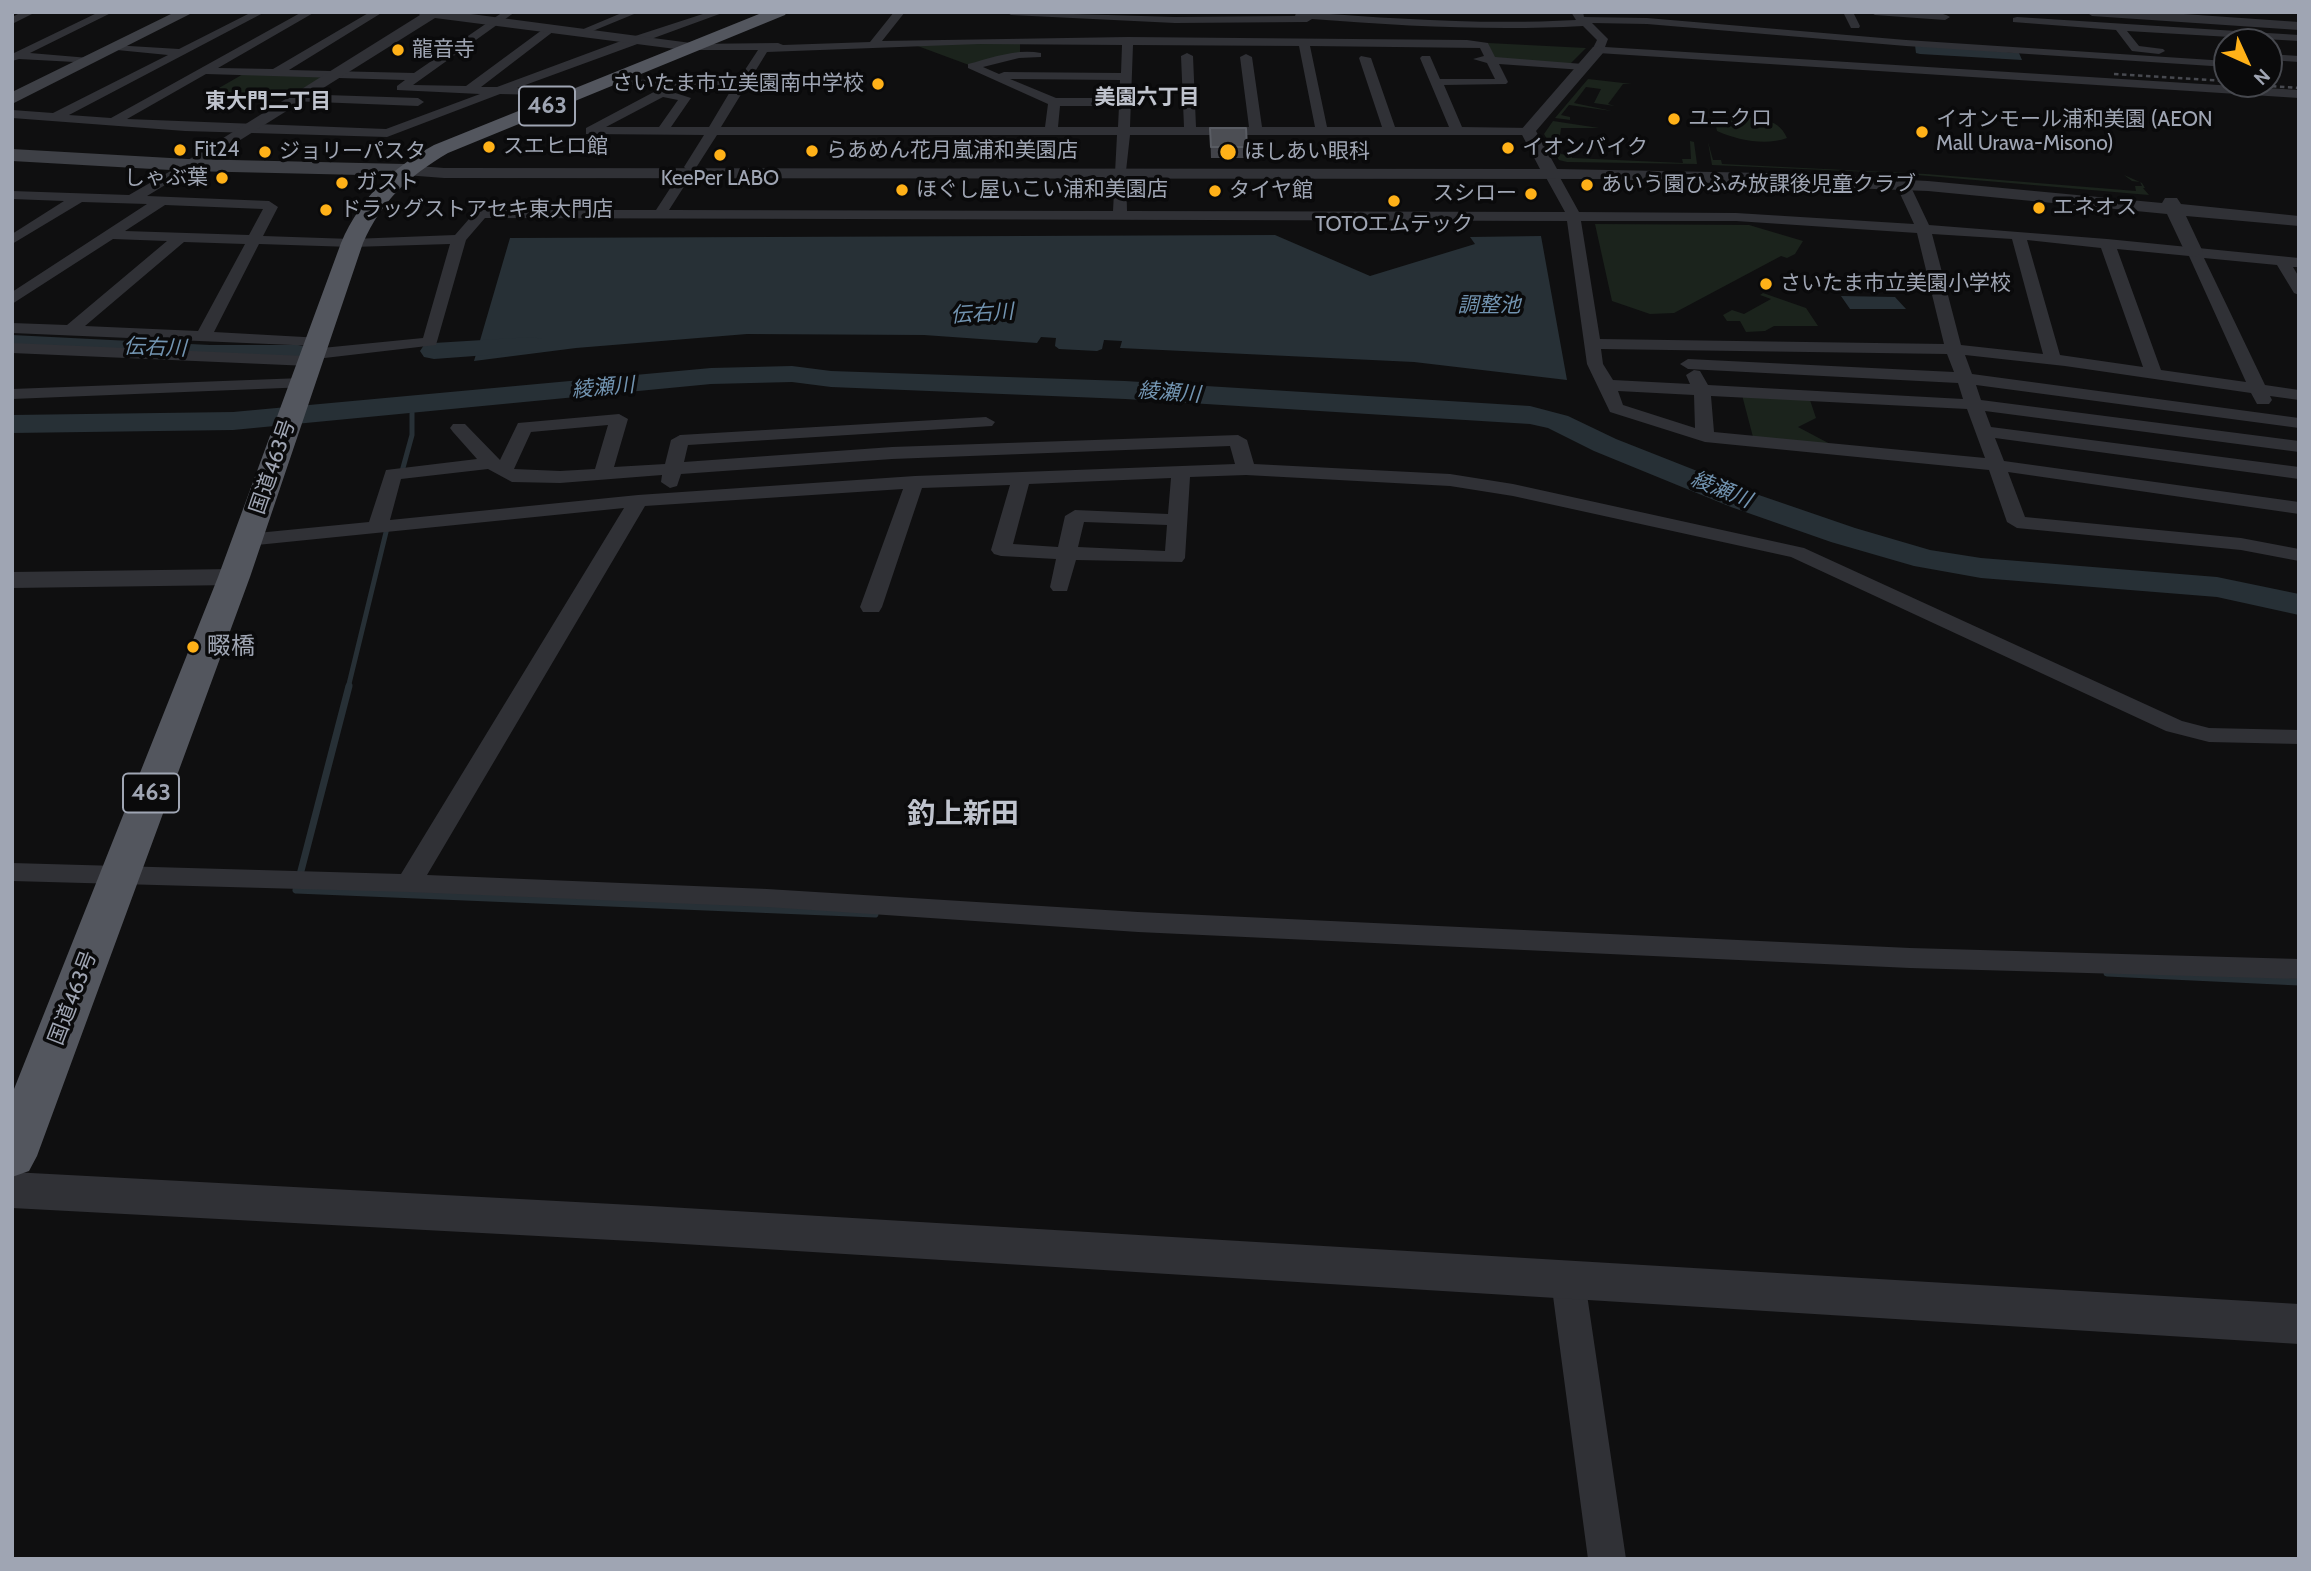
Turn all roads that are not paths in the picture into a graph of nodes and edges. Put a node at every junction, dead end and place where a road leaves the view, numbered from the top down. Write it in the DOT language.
graph roads {
  1 [pos="31,12"];
  2 [pos="108,12"];
  3 [pos="187,12"];
  4 [pos="260,12"];
  5 [pos="310,12"];
  6 [pos="378,12"];
  7 [pos="510,12"];
  8 [pos="634,12"];
  9 [pos="720,12"];
  10 [pos="779,12"];
  11 [pos="900,12"];
  12 [pos="1730,12"];
  13 [pos="1848,12"];
  14 [pos="1875,12"];
  15 [pos="2092,12"];
  16 [pos="2144,12"];
  17 [pos="430,13"];
  18 [pos="1301,15"];
  19 [pos="2186,15"];
  20 [pos="1582,18"];
  21 [pos="1945,18"];
  22 [pos="12,21"];
  23 [pos="2017,21"];
  24 [pos="496,22"];
  25 [pos="1012,23"];
  26 [pos="2299,24"];
  27 [pos="1855,26"];
  28 [pos="2119,27"];
  29 [pos="550,29"];
  30 [pos="1929,32"];
  31 [pos="2201,32"];
  32 [pos="579,33"];
  33 [pos="1645,33"];
  34 [pos="2299,38"];
  35 [pos="633,40"];
  36 [pos="1128,40"];
  37 [pos="1598,40"];
  38 [pos="1306,41"];
  39 [pos="1871,42"];
  40 [pos="875,43"];
  41 [pos="117,47"];
  42 [pos="691,47"];
  43 [pos="2213,47"];
  44 [pos="522,49"];
  45 [pos="179,52"];
  46 [pos="547,52"];
  47 [pos="235,54"];
  48 [pos="560,54"];
  49 [pos="2213,54"];
  50 [pos="1046,55"];
  51 [pos="1187,56"];
  52 [pos="13,57"];
  53 [pos="1246,57"];
  54 [pos="586,58"];
  55 [pos="1365,58"];
  56 [pos="1426,58"];
  57 [pos="1465,58"];
  58 [pos="2129,58"];
  59 [pos="1491,59"];
  60 [pos="89,61"];
  61 [pos="2213,63"];
  62 [pos="1583,67"];
  63 [pos="205,71"];
  64 [pos="276,73"];
  65 [pos="2141,73"];
  66 [pos="333,74"];
  67 [pos="993,75"];
  68 [pos="418,77"];
  69 [pos="1126,77"];
  70 [pos="2213,77"];
  71 [pos="606,82"];
  72 [pos="682,82"];
  73 [pos="742,82"];
  74 [pos="1436,82"];
  75 [pos="435,89"];
  76 [pos="469,90"];
  77 [pos="500,90"];
  78 [pos="580,93"];
  79 [pos="660,93"];
  80 [pos="2299,94"];
  81 [pos="295,98"];
  82 [pos="12,99"];
  83 [pos="418,102"];
  84 [pos="1054,102"];
  85 [pos="1125,102"];
  86 [pos="12,114"];
  87 [pos="55,117"];
  88 [pos="114,121"];
  89 [pos="245,130"];
  90 [pos="663,130"];
  91 [pos="715,130"];
  92 [pos="1051,131"];
  93 [pos="1123,131"];
  94 [pos="1190,131"];
  95 [pos="1256,131"];
  96 [pos="1322,131"];
  97 [pos="1390,131"];
  98 [pos="1457,131"];
  99 [pos="1528,131"];
  100 [pos="373,133"];
  101 [pos="12,155"];
  102 [pos="188,165"];
  103 [pos="405,170"];
  104 [pos="689,170"];
  105 [pos="1121,170"];
  106 [pos="1549,171"];
  107 [pos="1903,185"];
  108 [pos="12,195"];
  109 [pos="79,198"];
  110 [pos="130,201"];
  111 [pos="162,201"];
  112 [pos="2172,205"];
  113 [pos="660,214"];
  114 [pos="1120,215"];
  115 [pos="1573,215"];
  116 [pos="2299,215"];
  117 [pos="2299,221"];
  118 [pos="1923,228"];
  119 [pos="16,235"];
  120 [pos="110,235"];
  121 [pos="2018,235"];
  122 [pos="180,238"];
  123 [pos="459,239"];
  124 [pos="254,240"];
  125 [pos="352,243"];
  126 [pos="2107,243"];
  127 [pos="2194,252"];
  128 [pos="2282,261"];
  129 [pos="2299,263"];
  130 [pos="2299,290"];
  131 [pos="12,299"];
  132 [pos="12,328"];
  133 [pos="70,331"];
  134 [pos="204,336"];
  135 [pos="1592,344"];
  136 [pos="1677,344"];
  137 [pos="12,348"];
  138 [pos="1954,349"];
  139 [pos="2053,360"];
  140 [pos="1688,364"];
  141 [pos="2154,374"];
  142 [pos="1964,378"];
  143 [pos="303,379"];
  144 [pos="1607,385"];
  145 [pos="2257,388"];
  146 [pos="1702,390"];
  147 [pos="12,394"];
  148 [pos="2299,395"];
  149 [pos="1974,405"];
  150 [pos="2274,418"];
  151 [pos="986,422"];
  152 [pos="2299,423"];
  153 [pos="895,427"];
  154 [pos="459,428"];
  155 [pos="1984,431"];
  156 [pos="1705,437"];
  157 [pos="1109,443"];
  158 [pos="2294,446"];
  159 [pos="892,453"];
  160 [pos="2299,463"];
  161 [pos="1996,465"];
  162 [pos="497,467"];
  163 [pos="673,468"];
  164 [pos="1246,469"];
  165 [pos="1181,471"];
  166 [pos="2299,473"];
  167 [pos="603,474"];
  168 [pos="1114,474"];
  169 [pos="1021,478"];
  170 [pos="915,482"];
  171 [pos="887,484"];
  172 [pos="666,499"];
  173 [pos="638,501"];
  174 [pos="2299,508"];
  175 [pos="1178,520"];
  176 [pos="378,526"];
  177 [pos="247,540"];
  178 [pos="1067,553"];
  179 [pos="2299,555"];
  180 [pos="234,577"];
  181 [pos="14,581"];
  182 [pos="1060,587"];
  183 [pos="871,607"];
  184 [pos="2299,737"];
  185 [pos="12,872"];
  186 [pos="121,873"];
  187 [pos="409,883"];
  188 [pos="2299,969"];
  189 [pos="12,1156"];
  190 [pos="12,1190"];
  191 [pos="1567,1281"];
  192 [pos="2299,1324"];
  193 [pos="1607,1559"];
  1 -- 22 [label="street"];
  2 -- 52 [label="street"];
  3 -- 41 [label="main road"];
  4 -- 45 [label="street"];
  5 -- 47 [label="street"];
  6 -- 64 [label="street"];
  7 -- 24 [label="street"];
  8 -- 32 [label="street"];
  9 -- 35 [label="street"];
  10 -- 42 [label="highway, 国道463号 / 463"];
  11 -- 40 [label="street"];
  12 -- 27 [label="street"];
  13 -- 27 [label="street"];
  14 -- 21 [label="street"];
  15 -- 19 [label="street"];
  16 -- 19 [label="street"];
  17 -- 24 [label="street"];
  17 -- 66 [label="street"];
  18 -- 20 [label="street"];
  18 -- 25 [label="street"];
  18 -- 38 [label="street"];
  19 -- 26 [label="street"];
  19 -- 31 [label="street"];
  20 -- 37 [label="street"];
  20 -- 39 [label="street"];
  23 -- 28 [label="street"];
  24 -- 29 [label="street"];
  24 -- 68 [label="street"];
  25 -- 38 [label="street"];
  25 -- 40 [label="street"];
  27 -- 39 [label="street"];
  28 -- 31 [label="street"];
  28 -- 49 [label="street"];
  29 -- 32 [label="street"];
  29 -- 44 [label="street"];
  30 -- 58 [label="street"];
  31 -- 34 [label="street"];
  31 -- 43 [label="street"];
  32 -- 35 [label="street"];
  33 -- 37 [label="street"];
  35 -- 42 [label="street"];
  35 -- 54 [label="street"];
  36 -- 38 [label="street"];
  36 -- 69 [label="street"];
  36 -- 73 [label="street"];
  37 -- 39 [label="street"];
  37 -- 62 [label="street"];
  37 -- 80 [label="street"];
  38 -- 59 [label="street"];
  38 -- 96 [label="street"];
  39 -- 58 [label="street"];
  39 -- 65 [label="street"];
  40 -- 42 [label="street"];
  41 -- 45 [label="street"];
  41 -- 60 [label="main road"];
  42 -- 71 [label="highway, 国道463号 / 463"];
  44 -- 46 [label="street"];
  44 -- 76 [label="street"];
  45 -- 47 [label="street"];
  45 -- 87 [label="street"];
  47 -- 63 [label="street"];
  48 -- 54 [label="street"];
  50 -- 67 [label="street"];
  51 -- 94 [label="street"];
  52 -- 60 [label="street"];
  53 -- 95 [label="street"];
  54 -- 77 [label="street"];
  55 -- 97 [label="street"];
  56 -- 74 [label="street"];
  57 -- 59 [label="street"];
  58 -- 61 [label="street"];
  58 -- 65 [label="street"];
  59 -- 62 [label="street"];
  59 -- 74 [label="street"];
  60 -- 82 [label="main road"];
  62 -- 99 [label="street"];
  63 -- 64 [label="street"];
  63 -- 88 [label="street"];
  64 -- 66 [label="street"];
  65 -- 70 [label="street"];
  66 -- 68 [label="street"];
  66 -- 81 [label="street"];
  67 -- 69 [label="street"];
  67 -- 84 [label="street"];
  68 -- 75 [label="street"];
  69 -- 85 [label="street"];
  71 -- 72 [label="street"];
  71 -- 78 [label="highway, 国道463号 / 463"];
  72 -- 73 [label="street"];
  72 -- 79 [label="street"];
  73 -- 91 [label="street"];
  74 -- 98 [label="street"];
  75 -- 76 [label="street"];
  75 -- 83 [label="street"];
  76 -- 77 [label="street"];
  77 -- 78 [label="street"];
  77 -- 100 [label="street"];
  78 -- 103 [label="highway, 国道463号 / 463"];
  79 -- 90 [label="street"];
  79 -- 90 [label="street"];
  81 -- 83 [label="street"];
  81 -- 89 [label="street"];
  83 -- 100 [label="street"];
  84 -- 85 [label="street"];
  84 -- 92 [label="street"];
  85 -- 93 [label="street"];
  86 -- 87 [label="street"];
  87 -- 88 [label="street"];
  88 -- 89 [label="street"];
  89 -- 100 [label="street"];
  89 -- 102 [label="street"];
  90 -- 91 [label="street"];
  91 -- 92 [label="street"];
  91 -- 104 [label="street"];
  92 -- 93 [label="street"];
  93 -- 94 [label="street"];
  93 -- 105 [label="street"];
  94 -- 95 [label="street"];
  95 -- 96 [label="street"];
  96 -- 97 [label="street"];
  97 -- 98 [label="street"];
  98 -- 99 [label="street"];
  99 -- 106 [label="street"];
  101 -- 102 [label="main road"];
  102 -- 103 [label="main road"];
  102 -- 110 [label="street"];
  103 -- 104 [label="street"];
  103 -- 125 [label="highway, 国道463号 / 463"];
  104 -- 105 [label="street"];
  104 -- 113 [label="street"];
  105 -- 106 [label="street"];
  105 -- 114 [label="street"];
  106 -- 107 [label="street"];
  106 -- 112 [label="street"];
  106 -- 115 [label="street"];
  107 -- 112 [label="street"];
  107 -- 118 [label="street"];
  108 -- 109 [label="street"];
  109 -- 110 [label="street"];
  109 -- 119 [label="street"];
  110 -- 111 [label="street"];
  111 -- 120 [label="street"];
  111 -- 124 [label="street"];
  112 -- 116 [label="street"];
  112 -- 117 [label="street"];
  112 -- 127 [label="street"];
  113 -- 114 [label="street"];
  113 -- 123 [label="street"];
  114 -- 115 [label="street"];
  115 -- 118 [label="street"];
  115 -- 135 [label="street"];
  118 -- 121 [label="street"];
  118 -- 138 [label="street"];
  120 -- 122 [label="street"];
  120 -- 131 [label="street"];
  121 -- 126 [label="street"];
  121 -- 139 [label="street"];
  122 -- 124 [label="street"];
  122 -- 133 [label="street"];
  123 -- 125 [label="street"];
  123 -- 143 [label="street"];
  124 -- 125 [label="street"];
  124 -- 134 [label="street"];
  125 -- 143 [label="highway, 国道463号 / 463"];
  126 -- 127 [label="street"];
  126 -- 141 [label="street"];
  127 -- 128 [label="street"];
  127 -- 145 [label="street"];
  128 -- 129 [label="street"];
  128 -- 130 [label="street"];
  132 -- 133 [label="street"];
  133 -- 134 [label="street"];
  134 -- 143 [label="street"];
  135 -- 136 [label="street"];
  135 -- 144 [label="street"];
  136 -- 138 [label="street"];
  136 -- 140 [label="street"];
  137 -- 143 [label="street"];
  138 -- 139 [label="street"];
  138 -- 142 [label="street"];
  139 -- 141 [label="street"];
  140 -- 142 [label="street"];
  140 -- 146 [label="street"];
  141 -- 145 [label="street"];
  142 -- 149 [label="street"];
  142 -- 150 [label="street"];
  143 -- 147 [label="street"];
  143 -- 177 [label="highway, 国道463号 / 463"];
  144 -- 146 [label="street"];
  144 -- 156 [label="street"];
  145 -- 148 [label="street"];
  145 -- 150 [label="street"];
  146 -- 149 [label="street"];
  146 -- 156 [label="street"];
  149 -- 155 [label="street"];
  149 -- 158 [label="street"];
  150 -- 152 [label="street"];
  150 -- 158 [label="street"];
  151 -- 153 [label="street"];
  153 -- 159 [label="street"];
  153 -- 163 [label="street"];
  154 -- 162 [label="street"];
  155 -- 161 [label="street"];
  155 -- 166 [label="street"];
  156 -- 161 [label="street"];
  157 -- 159 [label="street"];
  157 -- 164 [label="street"];
  157 -- 168 [label="street"];
  158 -- 160 [label="street"];
  159 -- 163 [label="street"];
  159 -- 171 [label="street"];
  161 -- 174 [label="street"];
  161 -- 179 [label="street"];
  162 -- 167 [label="street"];
  162 -- 167 [label="street"];
  162 -- 176 [label="street"];
  163 -- 167 [label="street"];
  163 -- 172 [label="street"];
  164 -- 165 [label="street"];
  164 -- 184 [label="street"];
  165 -- 168 [label="street"];
  165 -- 175 [label="street"];
  168 -- 169 [label="street"];
  169 -- 170 [label="street"];
  169 -- 178 [label="street"];
  170 -- 171 [label="street"];
  170 -- 183 [label="street"];
  171 -- 172 [label="street"];
  172 -- 173 [label="street"];
  173 -- 176 [label="street"];
  173 -- 187 [label="street"];
  175 -- 178 [label="street"];
  175 -- 178 [label="street"];
  176 -- 177 [label="street"];
  177 -- 180 [label="highway, 国道463号 / 463"];
  178 -- 182 [label="street"];
  180 -- 181 [label="street"];
  180 -- 186 [label="highway, 国道463号 / 463"];
  185 -- 186 [label="street"];
  186 -- 187 [label="street"];
  186 -- 189 [label="highway, 国道463号 / 463"];
  187 -- 188 [label="street"];
  190 -- 191 [label="street"];
  191 -- 192 [label="street"];
  191 -- 193 [label="street"];
}
